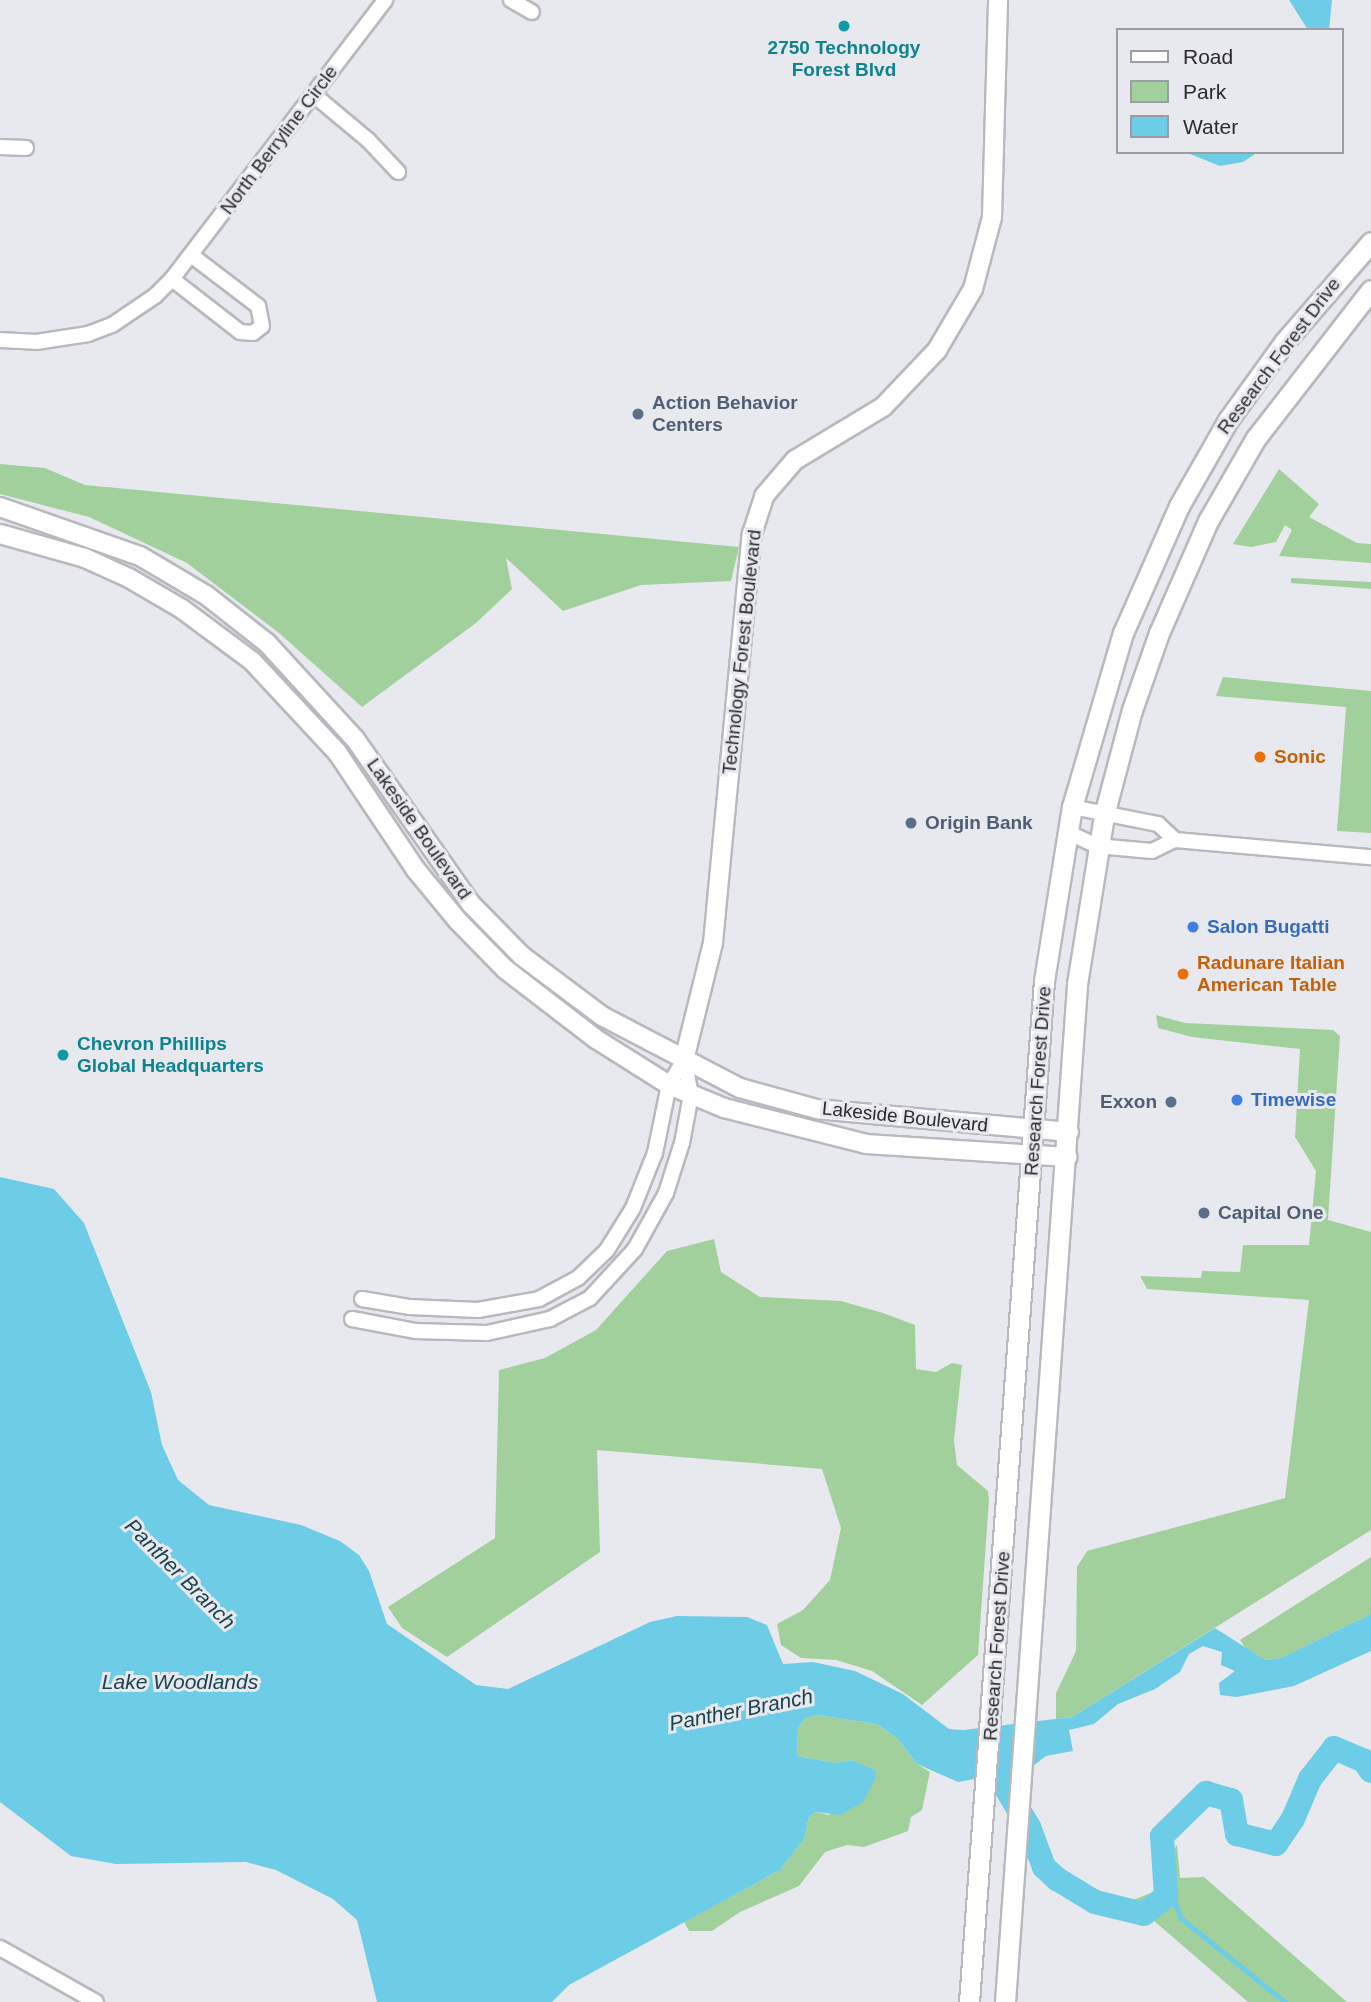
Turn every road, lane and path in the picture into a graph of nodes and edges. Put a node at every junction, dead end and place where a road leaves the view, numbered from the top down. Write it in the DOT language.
graph roads {
  1 [pos="385,0"];
  2 [pos="511,0"];
  3 [pos="998,0"];
  4 [pos="532,12"];
  5 [pos="314,95"];
  6 [pos="0,147"];
  7 [pos="26,148"];
  8 [pos="398,172"];
  9 [pos="1371,242"];
  10 [pos="191,255"];
  11 [pos="172,279"];
  12 [pos="1371,290"];
  13 [pos="0,340"];
  14 [pos="7,508"];
  15 [pos="3,534"];
  16 [pos="355,739"];
  17 [pos="337,752"];
  18 [pos="1072,807"];
  19 [pos="1104,815"];
  20 [pos="1067,832"];
  21 [pos="1175,840"];
  22 [pos="1097,846"];
  23 [pos="1371,857"];
  24 [pos="522,956"];
  25 [pos="505,969"];
  26 [pos="684,1060"];
  27 [pos="669,1085"];
  28 [pos="691,1095"];
  29 [pos="1035,1129"];
  30 [pos="1069,1132"];
  31 [pos="1033,1153"];
  32 [pos="1068,1157"];
  33 [pos="362,1299"];
  34 [pos="352,1319"];
  35 [pos="0,1948"];
  36 [pos="96,2002"];
  37 [pos="969,2002"];
  38 [pos="1005,2002"];
  1 -- 5 [label="street, North Berryline Circle"];
  2 -- 4 [label="street"];
  3 -- 26 [label="street, Technology Forest Boulevard"];
  5 -- 8 [label="street"];
  5 -- 10 [label="street, North Berryline Circle"];
  6 -- 7 [label="street"];
  9 -- 18 [label="main road, Research Forest Drive"];
  10 -- 11 [label="street, North Berryline Circle"];
  10 -- 11 [label="street"];
  11 -- 13 [label="street, North Berryline Circle"];
  12 -- 19 [label="main road, Research Forest Drive"];
  14 -- 15 [label="street"];
  14 -- 16 [label="street, Lakeside Boulevard"];
  15 -- 17 [label="street, Lakeside Boulevard"];
  16 -- 17 [label="street"];
  16 -- 24 [label="street, Lakeside Boulevard"];
  17 -- 25 [label="street, Lakeside Boulevard"];
  18 -- 19 [label="street"];
  18 -- 20 [label="main road, Research Forest Drive"];
  19 -- 21 [label="street"];
  19 -- 22 [label="main road, Research Forest Drive"];
  20 -- 22 [label="street"];
  20 -- 29 [label="main road, Research Forest Drive"];
  21 -- 22 [label="street"];
  21 -- 23 [label="street"];
  22 -- 30 [label="main road, Research Forest Drive"];
  24 -- 25 [label="street"];
  24 -- 26 [label="street, Lakeside Boulevard"];
  25 -- 27 [label="street, Lakeside Boulevard"];
  26 -- 27 [label="street, Technology Forest Boulevard"];
  26 -- 28 [label="street, Technology Forest Boulevard"];
  26 -- 29 [label="street, Lakeside Boulevard"];
  27 -- 28 [label="street, Lakeside Boulevard"];
  27 -- 33 [label="street, Technology Forest Boulevard"];
  28 -- 31 [label="street, Lakeside Boulevard"];
  28 -- 34 [label="street, Technology Forest Boulevard"];
  29 -- 30 [label="street, Lakeside Boulevard"];
  29 -- 31 [label="main road, Research Forest Drive"];
  30 -- 32 [label="main road, Research Forest Drive"];
  31 -- 32 [label="street, Lakeside Boulevard"];
  31 -- 37 [label="main road, Research Forest Drive"];
  32 -- 38 [label="main road, Research Forest Drive"];
  35 -- 36 [label="street"];
}
